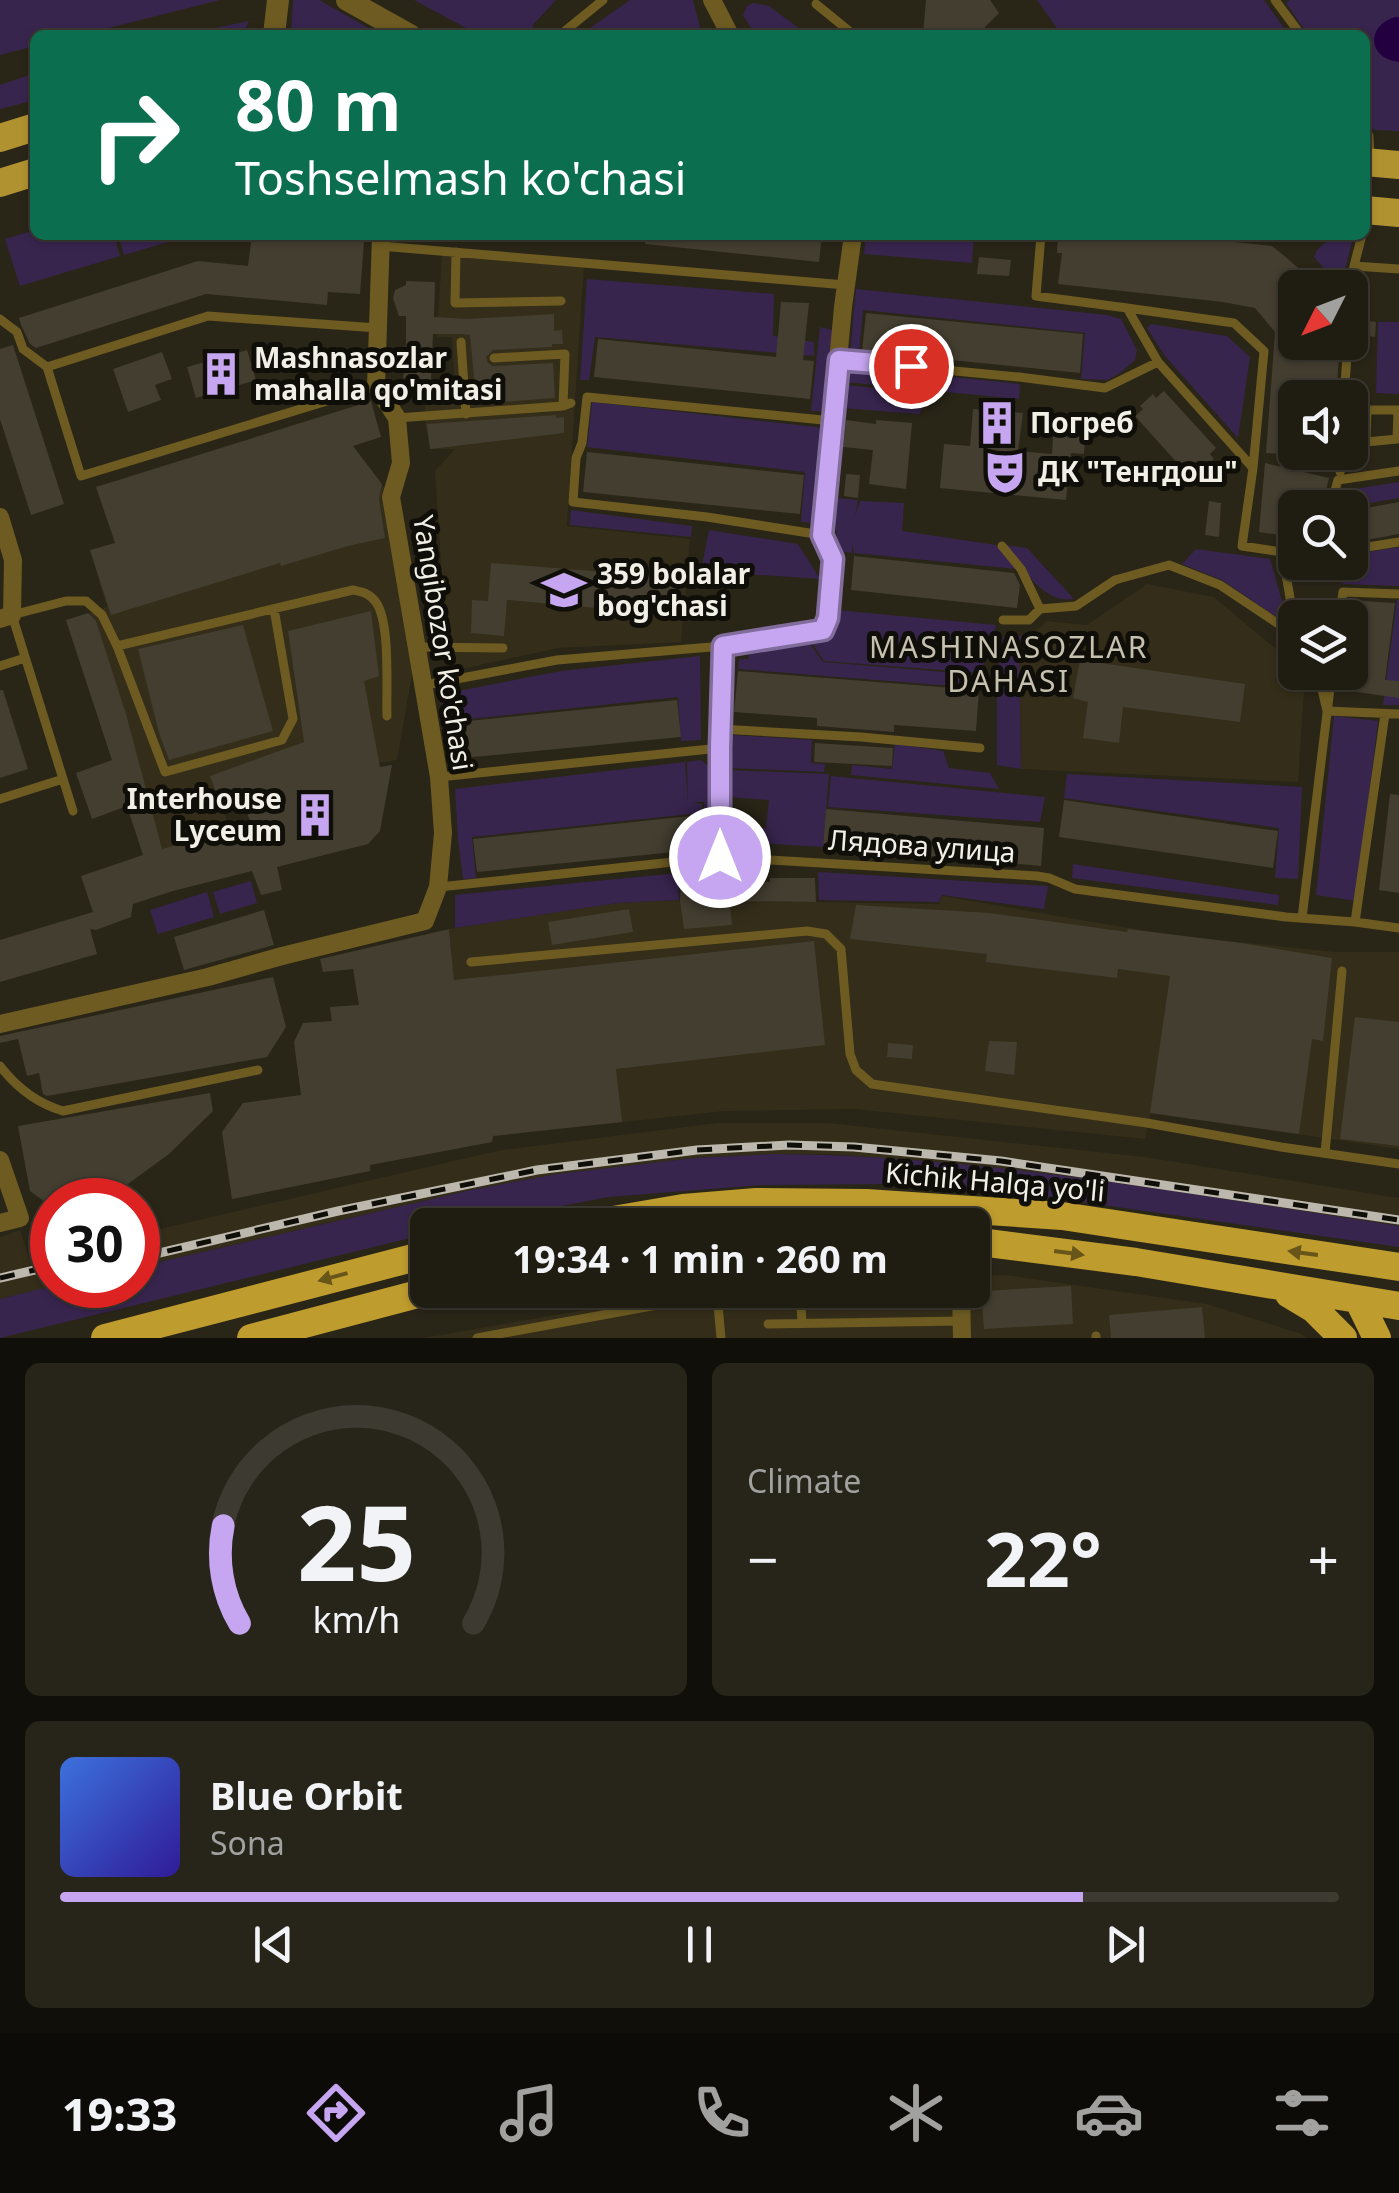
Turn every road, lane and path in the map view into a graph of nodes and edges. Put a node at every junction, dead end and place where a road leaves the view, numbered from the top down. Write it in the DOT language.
graph roads {
  1 [pos="278,0"];
  2 [pos="347,0"];
  3 [pos="603,0"];
  4 [pos="1275,0"];
  5 [pos="715,1"];
  6 [pos="816,4"];
  7 [pos="275,30"];
  8 [pos="401,30"];
  9 [pos="566,30"];
  10 [pos="728,30"];
  11 [pos="848,30"];
  12 [pos="1297,30"];
  13 [pos="30,129"];
  14 [pos="0,138"];
  15 [pos="1370,162"];
  16 [pos="1399,165"];
  17 [pos="30,174"];
  18 [pos="0,184"];
  19 [pos="1399,213"];
  20 [pos="1370,217"];
  21 [pos="852,240"];
  22 [pos="1041,240"];
  23 [pos="1360,240"];
  24 [pos="381,241"];
  25 [pos="456,252"];
  26 [pos="1354,266"];
  27 [pos="1399,269"];
  28 [pos="1354,270"];
  29 [pos="847,285"];
  30 [pos="561,301"];
  31 [pos="1127,308"];
  32 [pos="0,319"];
  33 [pos="378,328"];
  34 [pos="461,342"];
  35 [pos="494,358"];
  36 [pos="839,360"];
  37 [pos="1158,362"];
  38 [pos="47,367"];
  39 [pos="376,386"];
  40 [pos="466,414"];
  41 [pos="397,418"];
  42 [pos="833,421"];
  43 [pos="1366,442"];
  44 [pos="1253,468"];
  45 [pos="1339,470"];
  46 [pos="1343,470"];
  47 [pos="1399,471"];
  48 [pos="1339,475"];
  49 [pos="1335,490"];
  50 [pos="0,517"];
  51 [pos="822,535"];
  52 [pos="1399,542"];
  53 [pos="1002,546"];
  54 [pos="1368,547"];
  55 [pos="1278,551"];
  56 [pos="1399,594"];
  57 [pos="1342,600"];
  58 [pos="274,609"];
  59 [pos="1040,609"];
  60 [pos="6,617"];
  61 [pos="1003,620"];
  62 [pos="1278,624"];
  63 [pos="118,646"];
  64 [pos="416,646"];
  65 [pos="723,646"];
  66 [pos="502,648"];
  67 [pos="25,658"];
  68 [pos="0,666"];
  69 [pos="422,685"];
  70 [pos="1322,690"];
  71 [pos="1330,690"];
  72 [pos="1327,710"];
  73 [pos="1385,714"];
  74 [pos="1399,714"];
  75 [pos="387,716"];
  76 [pos="720,739"];
  77 [pos="980,748"];
  78 [pos="439,777"];
  79 [pos="63,778"];
  80 [pos="0,799"];
  81 [pos="73,811"];
  82 [pos="720,857"];
  83 [pos="438,888"];
  84 [pos="1302,918"];
  85 [pos="1355,922"];
  86 [pos="1399,928"];
  87 [pos="471,962"];
  88 [pos="1342,971"];
  89 [pos="0,1024"];
  90 [pos="0,1066"];
  91 [pos="258,1070"];
  92 [pos="1325,1153"];
  93 [pos="0,1160"];
  94 [pos="1399,1164"];
  95 [pos="683,1208"];
  96 [pos="902,1208"];
  97 [pos="990,1216"];
  98 [pos="0,1224"];
  99 [pos="990,1243"];
  100 [pos="410,1259"];
  101 [pos="1399,1267"];
  102 [pos="1274,1286"];
  103 [pos="410,1296"];
  104 [pos="1358,1300"];
  105 [pos="1399,1306"];
  106 [pos="641,1308"];
  107 [pos="718,1308"];
  108 [pos="801,1308"];
  109 [pos="802,1323"];
  110 [pos="768,1324"];
  111 [pos="962,1330"];
  112 [pos="105,1338"];
  113 [pos="251,1338"];
  114 [pos="477,1338"];
  115 [pos="721,1338"];
  116 [pos="1342,1338"];
  117 [pos="1376,1338"];
  1 -- 7 [label="street"];
  2 -- 8 [label="street"];
  3 -- 9 [label="lane"];
  4 -- 12 [label="lane"];
  5 -- 10 [label="street"];
  6 -- 11 [label="lane"];
  13 -- 14 [label="main road"];
  15 -- 16 [label="main road"];
  17 -- 18 [label="main road"];
  19 -- 20 [label="main road"];
  21 -- 29 [label="street"];
  22 -- 31 [label="lane"];
  23 -- 26 [label="lane"];
  24 -- 25 [label="lane"];
  24 -- 33 [label="street"];
  25 -- 29 [label="lane"];
  25 -- 30 [label="lane"];
  26 -- 27 [label="lane"];
  26 -- 28 [label="lane"];
  29 -- 36 [label="street"];
  31 -- 37 [label="lane"];
  31 -- 44 [label="lane"];
  32 -- 38 [label="lane"];
  33 -- 38 [label="lane"];
  33 -- 39 [label="street"];
  34 -- 40 [label="lane"];
  35 -- 40 [label="lane"];
  36 -- 37 [label="lane"];
  36 -- 42 [label="street"];
  37 -- 44 [label="lane"];
  38 -- 39 [label="lane"];
  39 -- 41 [label="street"];
  40 -- 41 [label="lane"];
  41 -- 64 [label="street, Yangibozor ko'chasi"];
  42 -- 51 [label="street"];
  42 -- 51 [label="lane"];
  43 -- 43 [label="lane"];
  44 -- 55 [label="lane"];
  45 -- 48 [label="lane"];
  46 -- 48 [label="lane"];
  47 -- 48 [label="lane"];
  48 -- 49 [label="lane"];
  50 -- 60 [label="street"];
  51 -- 65 [label="street"];
  52 -- 54 [label="lane"];
  53 -- 59 [label="lane"];
  56 -- 57 [label="lane"];
  58 -- 63 [label="lane"];
  58 -- 63 [label="lane"];
  58 -- 75 [label="lane"];
  59 -- 61 [label="lane"];
  59 -- 62 [label="lane"];
  60 -- 63 [label="lane"];
  60 -- 67 [label="lane"];
  64 -- 66 [label="lane"];
  64 -- 69 [label="street, Yangibozor ko'chasi"];
  65 -- 69 [label="lane"];
  65 -- 76 [label="street"];
  67 -- 68 [label="lane"];
  67 -- 79 [label="lane"];
  69 -- 78 [label="street, Yangibozor ko'chasi"];
  70 -- 72 [label="lane"];
  71 -- 72 [label="lane"];
  72 -- 73 [label="lane"];
  72 -- 84 [label="lane"];
  73 -- 74 [label="lane"];
  73 -- 85 [label="lane"];
  76 -- 77 [label="lane"];
  76 -- 78 [label="lane"];
  76 -- 82 [label="street"];
  78 -- 83 [label="street, Yangibozor ko'chasi"];
  79 -- 80 [label="lane"];
  79 -- 81 [label="lane"];
  82 -- 83 [label="lane, Лядова улица"];
  82 -- 84 [label="lane, Лядова улица"];
  83 -- 89 [label="street"];
  84 -- 85 [label="lane, Лядова улица"];
  85 -- 86 [label="lane, Лядова улица"];
  87 -- 92 [label="lane"];
  88 -- 92 [label="lane"];
  90 -- 91 [label="lane"];
  92 -- 94 [label="lane"];
  93 -- 98 [label="street"];
  95 -- 96 [label="highway, Kichik Halqa yo'li"];
  101 -- 97 [label="highway, Kichik Halqa yo'li, one-way"];
  99 -- 102 [label="highway, one-way"];
  100 -- 112 [label="highway, one-way"];
  102 -- 104 [label="highway"];
  102 -- 116 [label="highway"];
  103 -- 113 [label="highway"];
  104 -- 105 [label="highway"];
  104 -- 117 [label="highway"];
  106 -- 114 [label="lane"];
  107 -- 115 [label="lane"];
  108 -- 109 [label="lane"];
  109 -- 110 [label="lane"];
  109 -- 111 [label="lane"];
}
